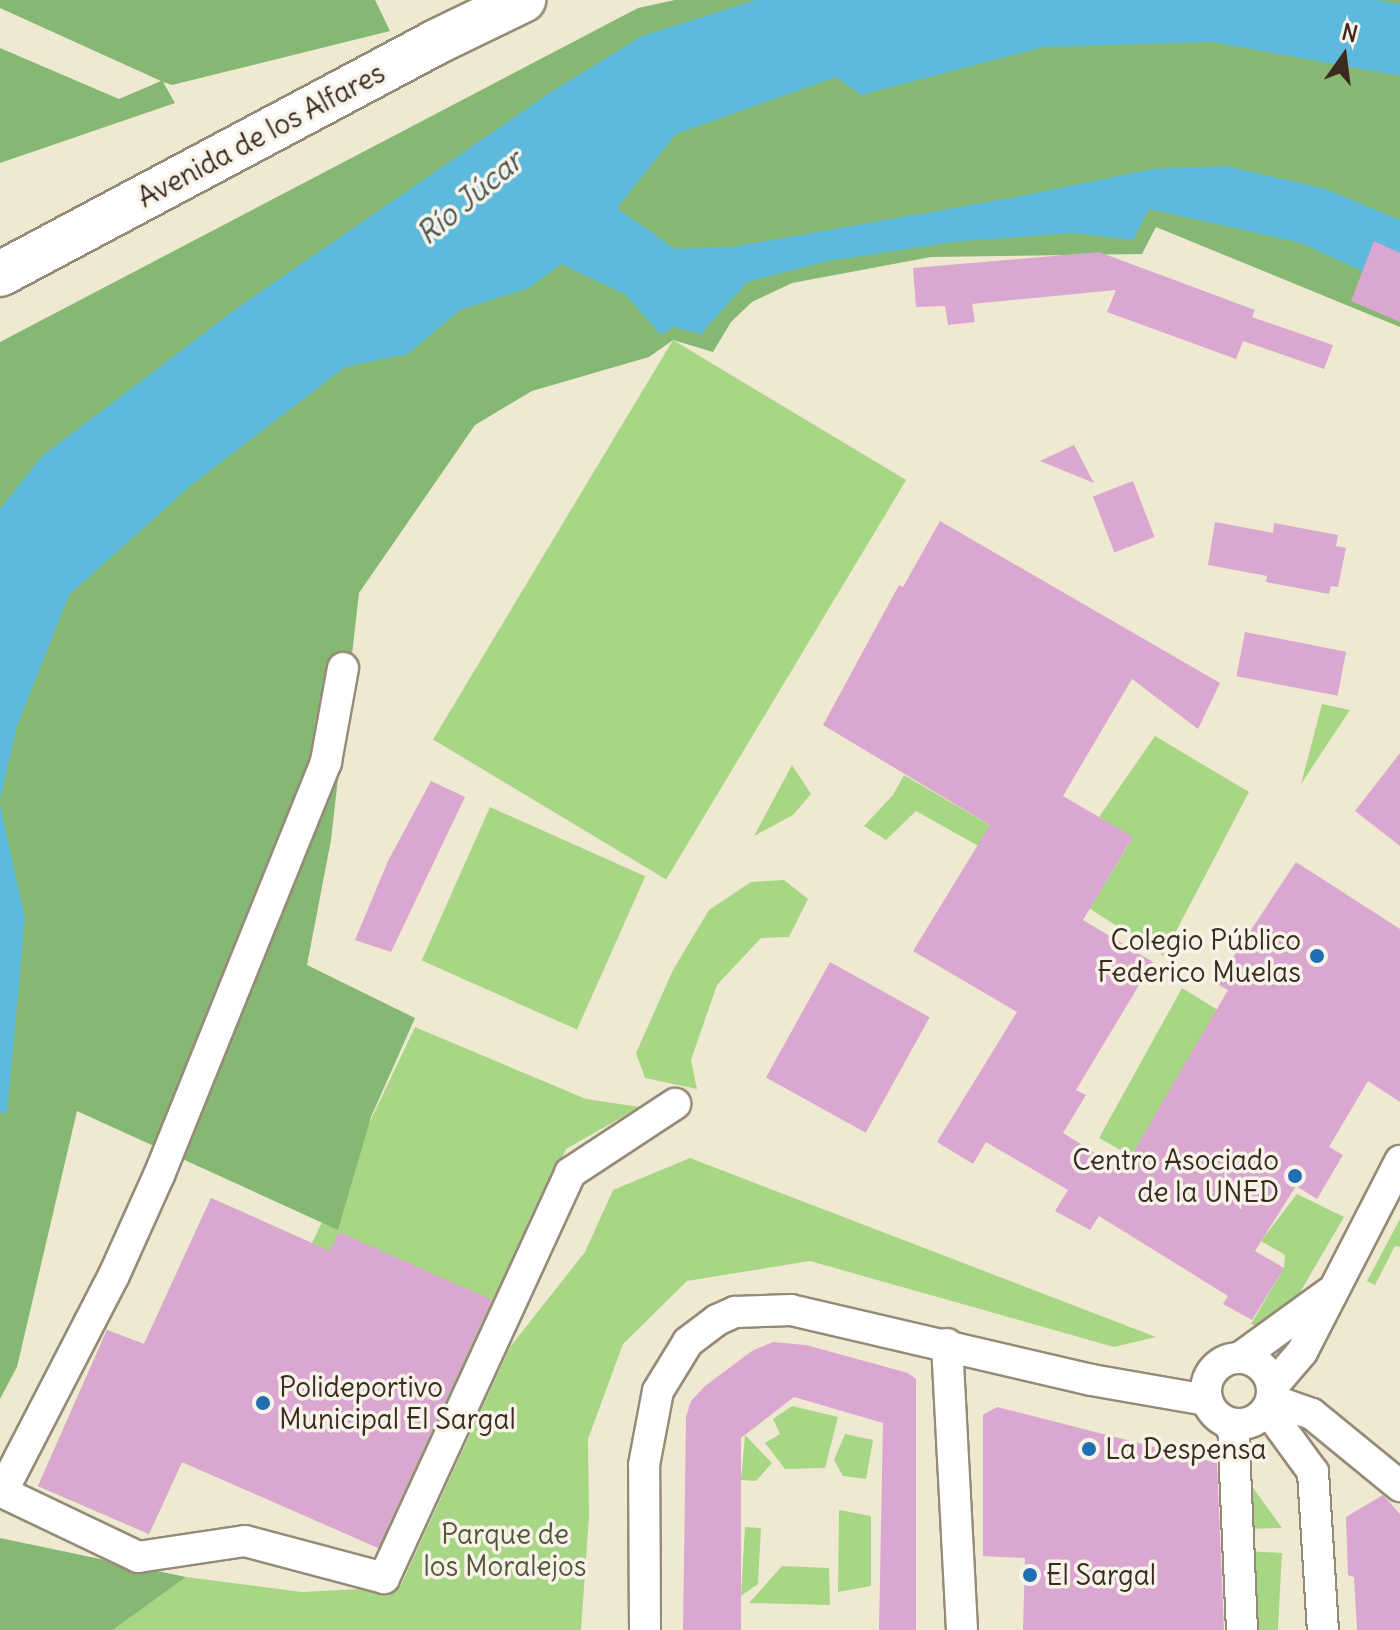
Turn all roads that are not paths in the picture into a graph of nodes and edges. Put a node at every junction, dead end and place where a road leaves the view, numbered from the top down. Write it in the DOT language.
graph roads {
  1 [pos="523,0"];
  2 [pos="0,274"];
  3 [pos="343,668"];
  4 [pos="675,1104"];
  5 [pos="1400,1161"];
  6 [pos="1334,1289"];
  7 [pos="947,1344"];
  8 [pos="1241,1357"];
  9 [pos="1270,1398"];
  10 [pos="1207,1400"];
  11 [pos="1233,1424"];
  12 [pos="1400,1486"];
  13 [pos="645,1630"];
  14 [pos="962,1630"];
  15 [pos="1242,1630"];
  16 [pos="1323,1630"];
  1 -- 2 [label="street, Avenida de los Alfares"];
  3 -- 4 [label="street"];
  5 -- 6 [label="street"];
  6 -- 8 [label="street"];
  6 -- 9 [label="street"];
  7 -- 10 [label="street"];
  7 -- 13 [label="street"];
  7 -- 14 [label="street"];
  8 -- 9 [label="street"];
  8 -- 10 [label="street"];
  9 -- 11 [label="street"];
  9 -- 12 [label="street"];
  9 -- 16 [label="street"];
  10 -- 11 [label="street"];
  11 -- 15 [label="street"];
}
